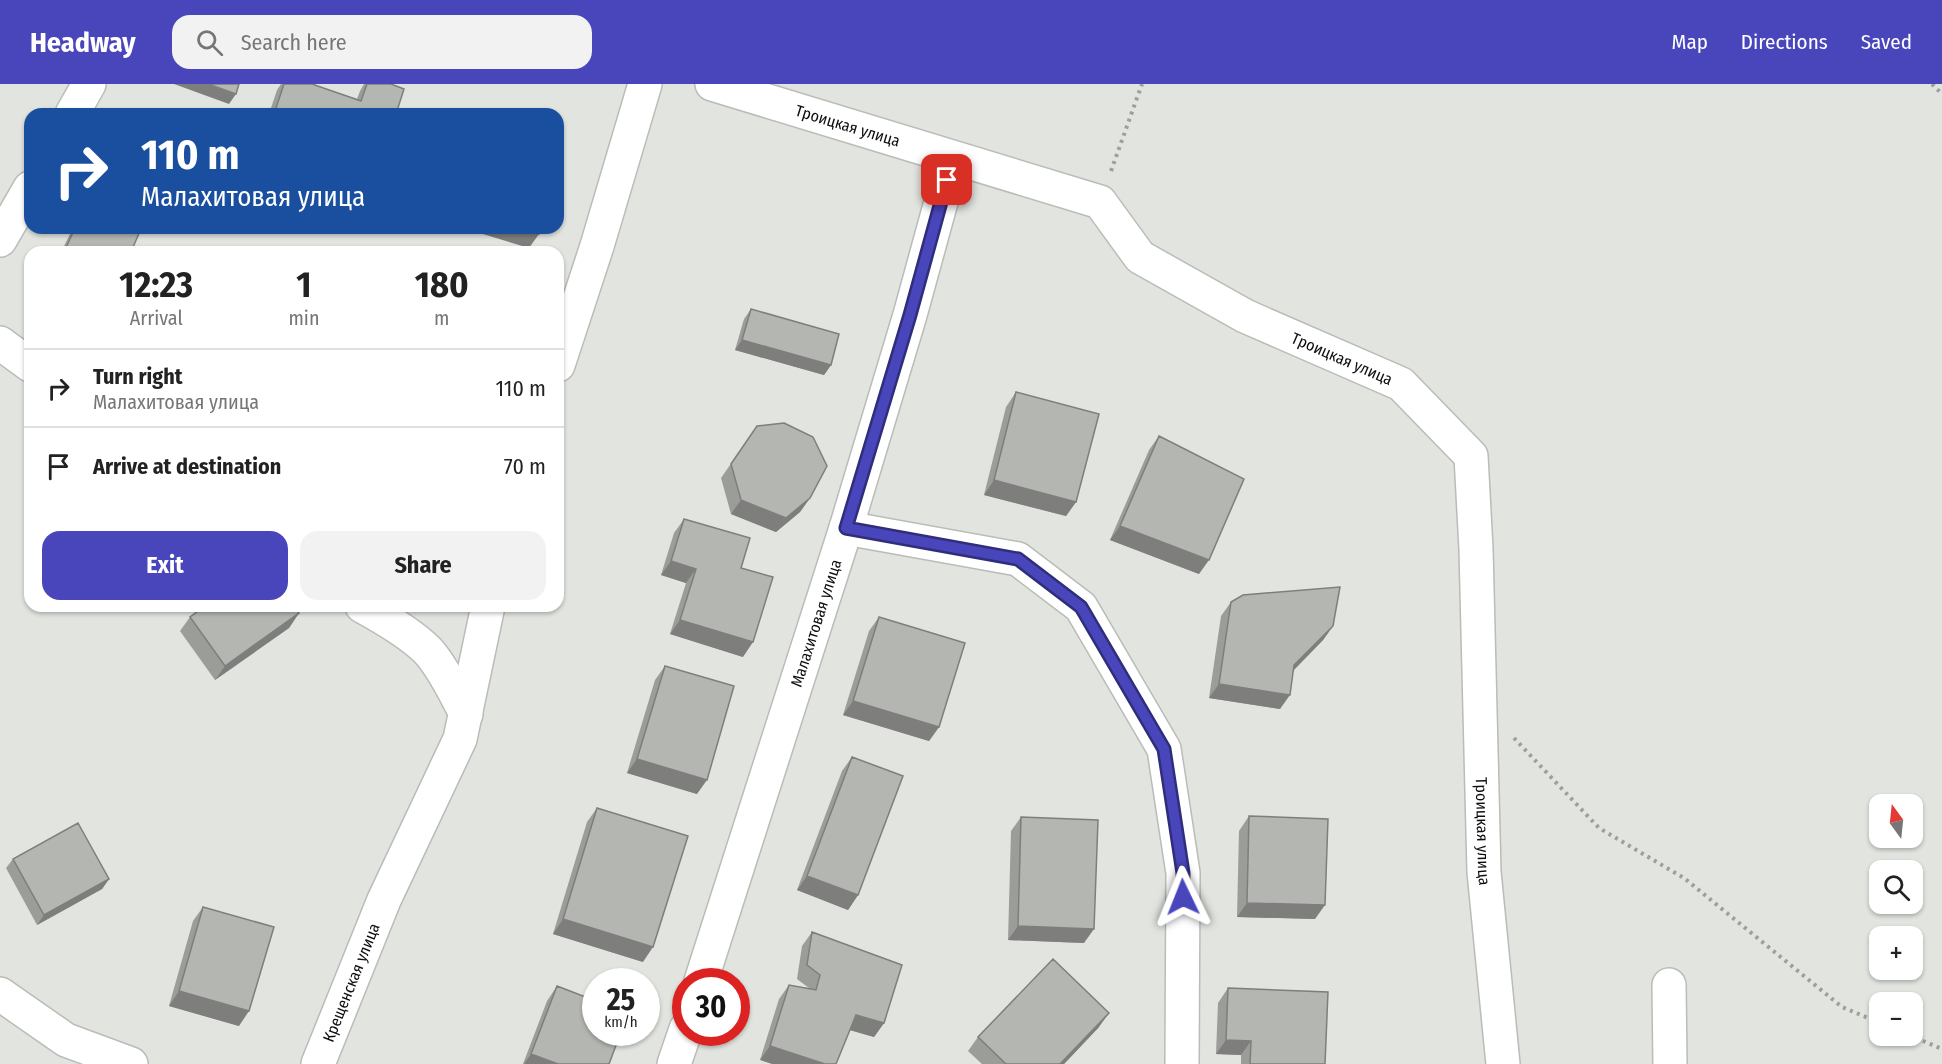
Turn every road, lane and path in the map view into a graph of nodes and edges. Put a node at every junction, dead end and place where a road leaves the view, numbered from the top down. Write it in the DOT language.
graph roads {
  1 [pos="89,84"];
  2 [pos="645,84"];
  3 [pos="712,84"];
  4 [pos="1142,84"];
  5 [pos="1932,84"];
  6 [pos="1942,94"];
  7 [pos="75,108"];
  8 [pos="953,158"];
  9 [pos="24,198"];
  10 [pos="1100,202"];
  11 [pos="0,240"];
  12 [pos="0,343"];
  13 [pos="564,347"];
  14 [pos="24,361"];
  15 [pos="846,528"];
  16 [pos="373,612"];
  17 [pos="487,612"];
  18 [pos="1480,702"];
  19 [pos="466,714"];
  20 [pos="705,968"];
  21 [pos="1670,986"];
  22 [pos="0,994"];
  23 [pos="1869,1018"];
  24 [pos="1923,1041"];
  25 [pos="680,1046"];
  26 [pos="1942,1049"];
  27 [pos="131,1064"];
  28 [pos="318,1064"];
  29 [pos="674,1064"];
  30 [pos="1182,1064"];
  31 [pos="1503,1064"];
  32 [pos="1670,1064"];
  1 -- 7 [label="street"];
  2 -- 13 [label="street"];
  3 -- 8 [label="street, Троицкая улица"];
  4 -- 10 [label="path"];
  5 -- 6 [label="path"];
  8 -- 10 [label="street, Троицкая улица"];
  8 -- 15 [label="street, Малахитовая улица"];
  9 -- 11 [label="street"];
  10 -- 18 [label="street, Троицкая улица"];
  12 -- 14 [label="street"];
  15 -- 20 [label="street, Малахитовая улица"];
  15 -- 30 [label="street"];
  16 -- 19 [label="street"];
  17 -- 19 [label="street, Крещенская улица"];
  18 -- 23 [label="path"];
  18 -- 31 [label="street, Троицкая улица"];
  19 -- 28 [label="street, Крещенская улица"];
  21 -- 32 [label="street"];
  22 -- 27 [label="street"];
  24 -- 26 [label="path"];
  25 -- 29 [label="street"];
}
